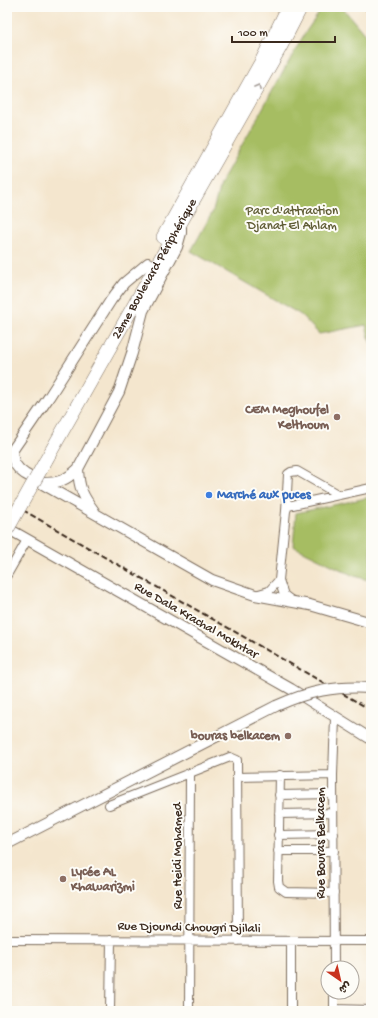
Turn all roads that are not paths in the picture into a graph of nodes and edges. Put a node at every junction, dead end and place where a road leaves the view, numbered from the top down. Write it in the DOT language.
graph roads {
  1 [pos="288,7"];
  2 [pos="301,7"];
  3 [pos="181,222"];
  4 [pos="148,263"];
  5 [pos="42,461"];
  6 [pos="78,469"];
  7 [pos="40,482"];
  8 [pos="371,488"];
  9 [pos="339,495"];
  10 [pos="286,511"];
  11 [pos="96,514"];
  12 [pos="7,515"];
  13 [pos="7,529"];
  14 [pos="27,540"];
  15 [pos="7,576"];
  16 [pos="279,580"];
  17 [pos="255,595"];
  18 [pos="295,602"];
  19 [pos="371,624"];
  20 [pos="371,688"];
  21 [pos="335,718"];
  22 [pos="371,739"];
  23 [pos="190,773"];
  24 [pos="280,775"];
  25 [pos="334,775"];
  26 [pos="237,777"];
  27 [pos="334,794"];
  28 [pos="279,795"];
  29 [pos="109,805"];
  30 [pos="279,814"];
  31 [pos="334,814"];
  32 [pos="334,834"];
  33 [pos="278,835"];
  34 [pos="7,844"];
  35 [pos="278,851"];
  36 [pos="334,851"];
  37 [pos="334,893"];
  38 [pos="7,940"];
  39 [pos="111,940"];
  40 [pos="190,941"];
  41 [pos="238,941"];
  42 [pos="291,941"];
  43 [pos="334,941"];
  44 [pos="371,941"];
  45 [pos="334,960"];
  46 [pos="334,1010"];
  47 [pos="371,1010"];
  48 [pos="110,1011"];
  49 [pos="189,1011"];
  50 [pos="291,1011"];
  1 -- 4 [label="main road, 2ème Boulevard Périphérique"];
  3 -- 2 [label="main road, 2ème Boulevard Périphérique, one-way"];
  3 -- 5 [label="main road, 2ème Boulevard Périphérique"];
  3 -- 6 [label="street"];
  4 -- 5 [label="main road, 2ème Boulevard Périphérique"];
  4 -- 7 [label="street"];
  5 -- 12 [label="main road, 2ème Boulevard Périphérique"];
  5 -- 13 [label="main road, 2ème Boulevard Périphérique, bridge"];
  6 -- 7 [label="street"];
  6 -- 11 [label="street"];
  7 -- 11 [label="street"];
  8 -- 9 [label="street"];
  9 -- 10 [label="street"];
  9 -- 10 [label="street"];
  10 -- 16 [label="street"];
  11 -- 17 [label="street"];
  13 -- 14 [label="street, Rue Dala Krachal Mokhtar"];
  14 -- 15 [label="street"];
  14 -- 21 [label="street, Rue Dala Krachal Mokhtar"];
  16 -- 17 [label="street"];
  16 -- 18 [label="street"];
  17 -- 18 [label="street"];
  18 -- 19 [label="street"];
  20 -- 34 [label="street, bridge"];
  21 -- 22 [label="street, Rue Dala Krachal Mokhtar"];
  21 -- 25 [label="street, Rue Bouras Belkacem"];
  23 -- 26 [label="street"];
  23 -- 29 [label="street"];
  23 -- 40 [label="street, Rue Heidi Mohamed"];
  24 -- 25 [label="street"];
  24 -- 26 [label="street"];
  24 -- 28 [label="street"];
  25 -- 27 [label="street, Rue Bouras Belkacem"];
  26 -- 41 [label="street"];
  27 -- 28 [label="street"];
  27 -- 31 [label="street, Rue Bouras Belkacem"];
  28 -- 30 [label="street"];
  30 -- 31 [label="street"];
  30 -- 33 [label="street"];
  31 -- 32 [label="street, Rue Bouras Belkacem"];
  32 -- 33 [label="street"];
  32 -- 36 [label="street, Rue Bouras Belkacem"];
  33 -- 35 [label="street"];
  35 -- 36 [label="street"];
  35 -- 37 [label="street"];
  36 -- 37 [label="street, Rue Bouras Belkacem"];
  37 -- 43 [label="street, Rue Bouras Belkacem"];
  38 -- 39 [label="street, Rue Djoundi Chougri Djilali"];
  39 -- 40 [label="street, Rue Djoundi Chougri Djilali"];
  39 -- 48 [label="street"];
  40 -- 41 [label="street, Rue Djoundi Chougri Djilali"];
  40 -- 49 [label="street, Rue Heidi Mohamed"];
  41 -- 42 [label="street, Rue Djoundi Chougri Djilali"];
  42 -- 43 [label="street, Rue Djoundi Chougri Djilali"];
  42 -- 50 [label="street"];
  43 -- 44 [label="street, Rue Djoundi Chougri Djilali"];
  43 -- 45 [label="street, Rue Bouras Belkacem"];
  46 -- 47 [label="street"];
}
